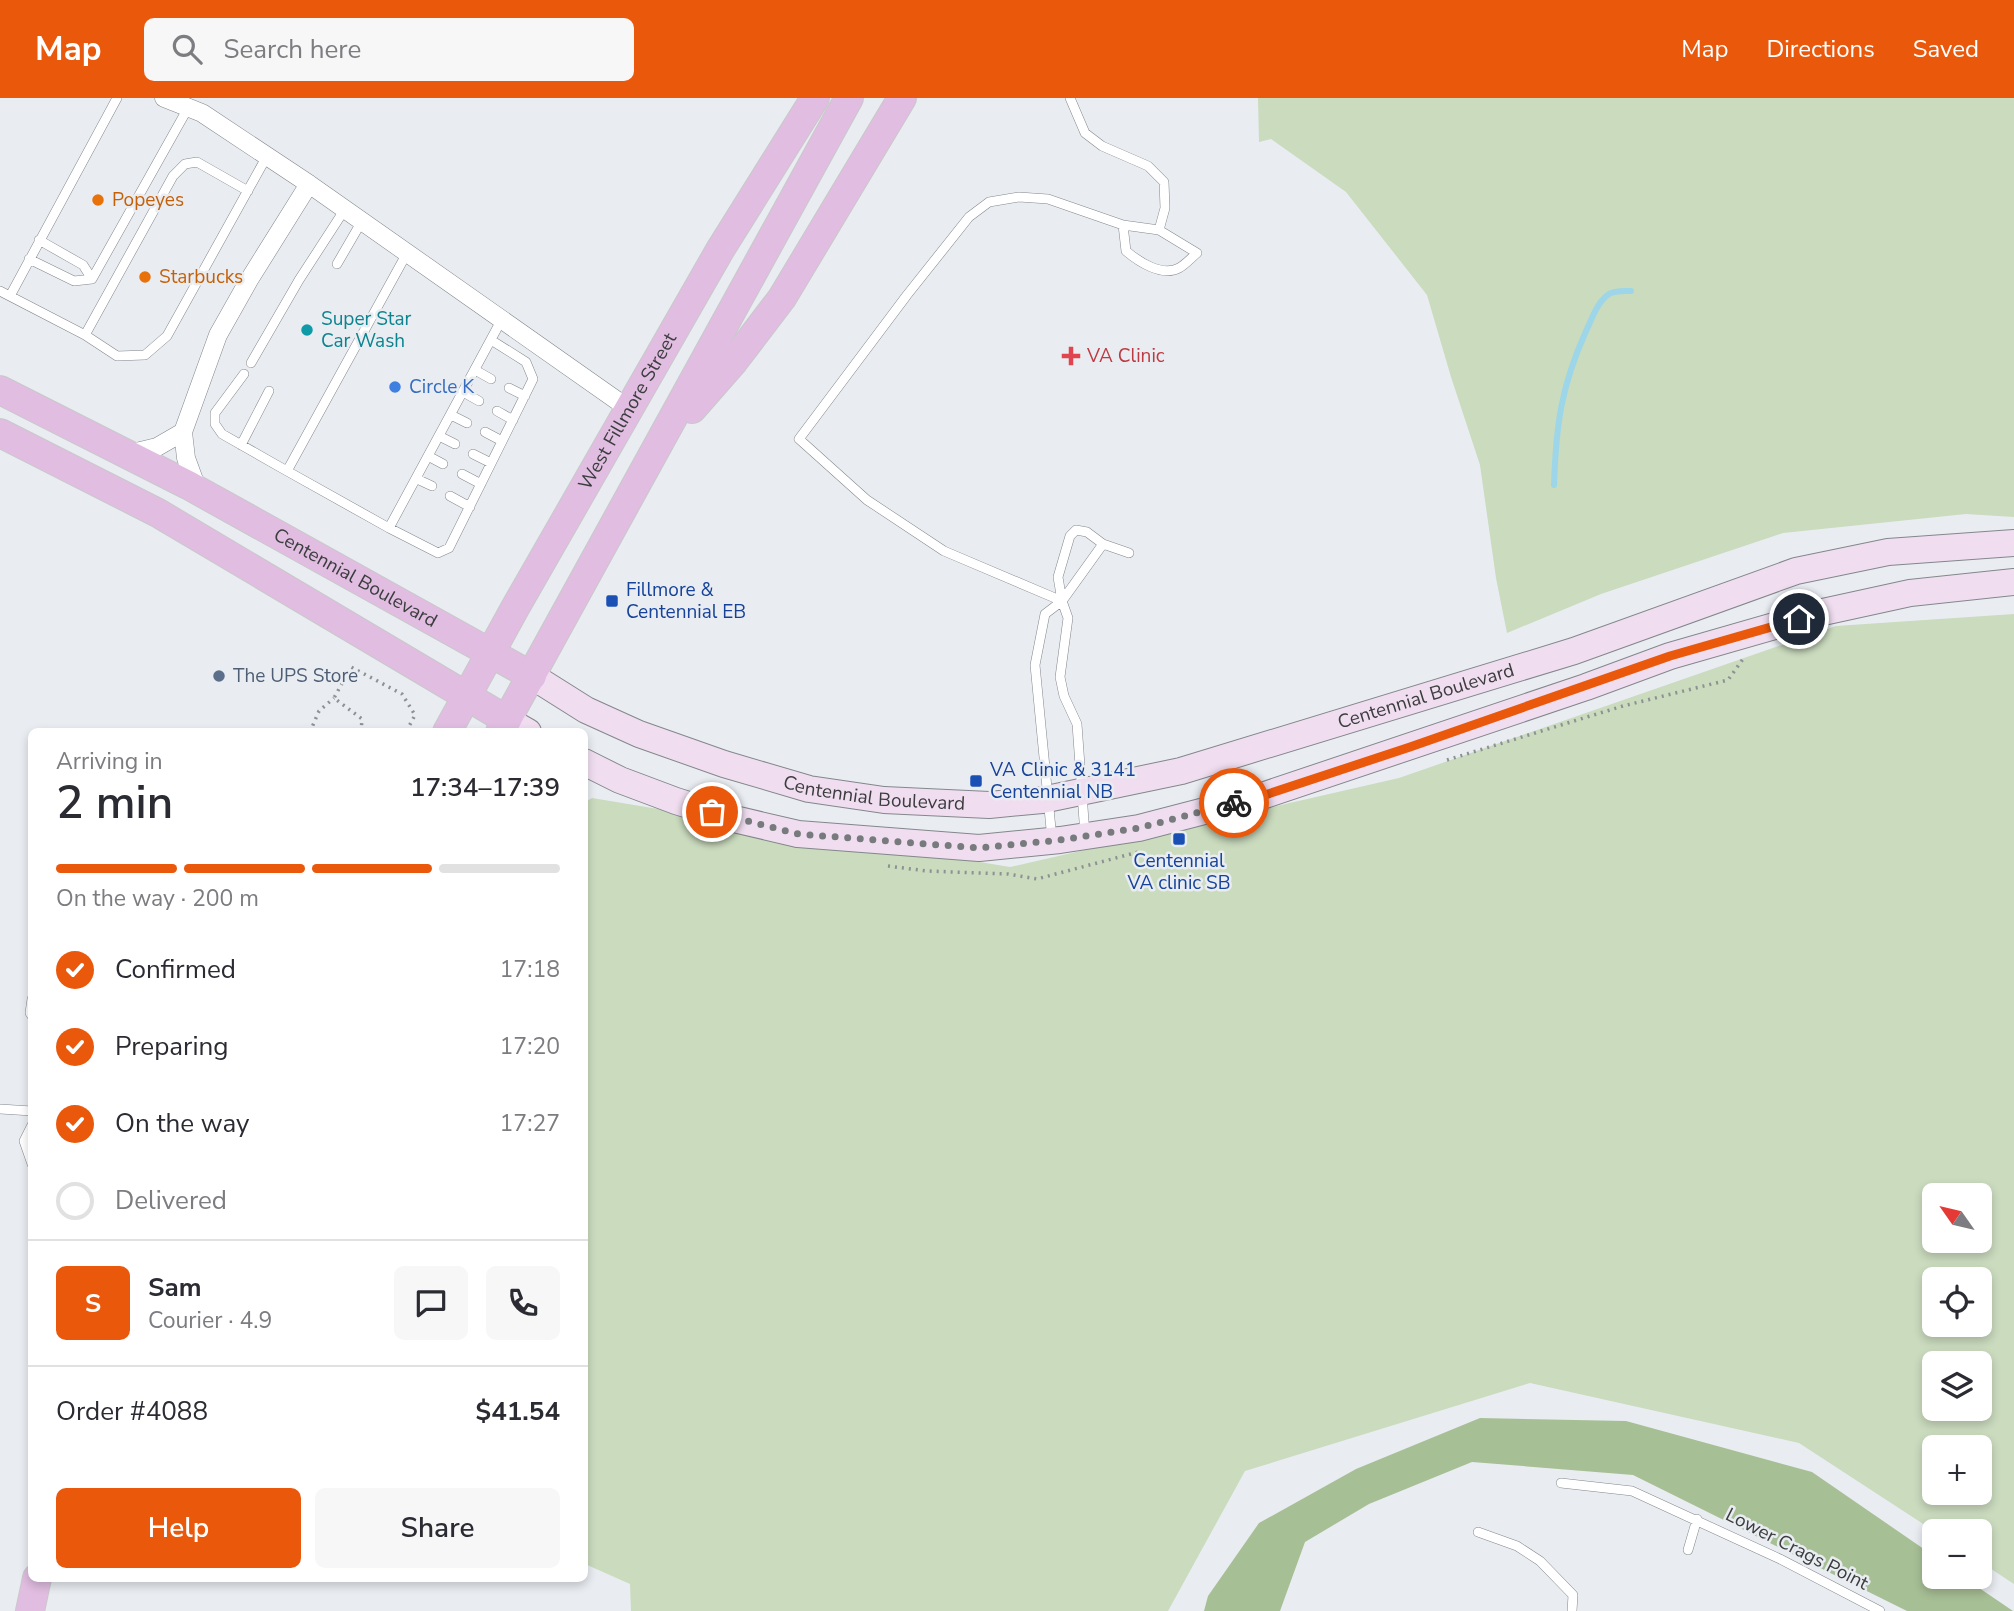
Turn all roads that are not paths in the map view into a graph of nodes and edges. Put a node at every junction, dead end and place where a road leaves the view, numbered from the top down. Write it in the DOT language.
graph roads {
  1 [pos="117,98"];
  2 [pos="164,98"];
  3 [pos="815,98"];
  4 [pos="849,98"];
  5 [pos="902,98"];
  6 [pos="1070,98"];
  7 [pos="188,108"];
  8 [pos="267,156"];
  9 [pos="309,184"];
  10 [pos="248,191"];
  11 [pos="345,209"];
  12 [pos="362,221"];
  13 [pos="1123,225"];
  14 [pos="1159,230"];
  15 [pos="39,240"];
  16 [pos="407,253"];
  17 [pos="29,259"];
  18 [pos="337,264"];
  19 [pos="92,279"];
  20 [pos="0,291"];
  21 [pos="10,296"];
  22 [pos="502,319"];
  23 [pos="85,335"];
  24 [pos="491,340"];
  25 [pos="251,363"];
  26 [pos="475,370"];
  27 [pos="244,374"];
  28 [pos="491,379"];
  29 [pos="509,388"];
  30 [pos="0,390"];
  31 [pos="269,391"];
  32 [pos="463,393"];
  33 [pos="525,396"];
  34 [pos="479,401"];
  35 [pos="629,409"];
  36 [pos="497,411"];
  37 [pos="451,415"];
  38 [pos="513,420"];
  39 [pos="467,423"];
  40 [pos="183,432"];
  41 [pos="485,432"];
  42 [pos="0,433"];
  43 [pos="439,436"];
  44 [pos="502,441"];
  45 [pos="455,444"];
  46 [pos="241,445"];
  47 [pos="128,454"];
  48 [pos="473,454"];
  49 [pos="654,454"];
  50 [pos="428,456"];
  51 [pos="491,463"];
  52 [pos="443,464"];
  53 [pos="287,471"];
  54 [pos="462,474"];
  55 [pos="417,479"];
  56 [pos="481,484"];
  57 [pos="432,486"];
  58 [pos="198,491"];
  59 [pos="450,496"];
  60 [pos="470,507"];
  61 [pos="389,528"];
  62 [pos="2014,543"];
  63 [pos="1103,544"];
  64 [pos="1129,553"];
  65 [pos="2014,582"];
  66 [pos="1062,601"];
  67 [pos="1656,621"];
  68 [pos="490,653"];
  69 [pos="1670,656"];
  70 [pos="532,676"];
  71 [pos="466,697"];
  72 [pos="449,728"];
  73 [pos="512,728"];
  74 [pos="588,764"];
  75 [pos="1081,790"];
  76 [pos="1050,798"];
  77 [pos="1085,837"];
  78 [pos="1052,841"];
  79 [pos="0,1109"];
  80 [pos="28,1111"];
  81 [pos="28,1133"];
  82 [pos="28,1152"];
  83 [pos="1561,1483"];
  84 [pos="1697,1519"];
  85 [pos="1478,1532"];
  86 [pos="1688,1550"];
  87 [pos="36,1582"];
  88 [pos="30,1611"];
  89 [pos="1572,1611"];
  90 [pos="1880,1611"];
  1 -- 15 [label="lane"];
  2 -- 7 [label="street"];
  3 -- 35 [label="main road, West Fillmore Street"];
  4 -- 49 [label="main road"];
  5 -- 49 [label="main road"];
  6 -- 14 [label="lane"];
  7 -- 8 [label="street"];
  7 -- 19 [label="lane"];
  8 -- 9 [label="street"];
  8 -- 10 [label="lane"];
  9 -- 11 [label="street"];
  9 -- 40 [label="street"];
  10 -- 23 [label="lane"];
  10 -- 23 [label="lane"];
  11 -- 12 [label="street"];
  11 -- 25 [label="lane"];
  12 -- 16 [label="street"];
  12 -- 18 [label="lane"];
  13 -- 14 [label="lane"];
  13 -- 14 [label="lane"];
  13 -- 66 [label="lane"];
  15 -- 17 [label="lane"];
  15 -- 19 [label="lane"];
  16 -- 22 [label="street"];
  16 -- 53 [label="lane"];
  17 -- 19 [label="lane"];
  17 -- 21 [label="lane"];
  20 -- 21 [label="lane"];
  21 -- 23 [label="lane"];
  22 -- 24 [label="lane"];
  22 -- 35 [label="street"];
  24 -- 26 [label="lane"];
  24 -- 33 [label="lane"];
  26 -- 28 [label="lane"];
  26 -- 32 [label="lane"];
  27 -- 46 [label="lane"];
  29 -- 33 [label="lane"];
  30 -- 47 [label="main road, Centennial Boulevard"];
  31 -- 46 [label="lane"];
  32 -- 34 [label="lane"];
  32 -- 37 [label="lane"];
  33 -- 38 [label="lane"];
  35 -- 68 [label="main road, West Fillmore Street"];
  36 -- 38 [label="lane"];
  37 -- 39 [label="lane"];
  37 -- 43 [label="lane"];
  38 -- 44 [label="lane"];
  40 -- 47 [label="street"];
  40 -- 58 [label="street"];
  41 -- 44 [label="lane"];
  42 -- 71 [label="main road"];
  43 -- 45 [label="lane"];
  43 -- 50 [label="lane"];
  44 -- 51 [label="lane"];
  46 -- 53 [label="lane"];
  47 -- 58 [label="main road, Centennial Boulevard"];
  48 -- 51 [label="lane"];
  49 -- 70 [label="main road"];
  50 -- 52 [label="lane"];
  50 -- 55 [label="lane"];
  51 -- 56 [label="lane"];
  53 -- 61 [label="lane"];
  54 -- 56 [label="lane"];
  55 -- 57 [label="lane"];
  55 -- 61 [label="lane"];
  56 -- 60 [label="lane"];
  58 -- 68 [label="main road, Centennial Boulevard"];
  59 -- 60 [label="lane"];
  60 -- 61 [label="lane"];
  62 -- 67 [label="main road, Centennial Boulevard"];
  63 -- 64 [label="lane"];
  63 -- 66 [label="lane"];
  63 -- 66 [label="lane"];
  65 -- 69 [label="main road"];
  66 -- 75 [label="lane"];
  66 -- 76 [label="lane"];
  67 -- 69 [label="main road"];
  67 -- 75 [label="main road, Centennial Boulevard"];
  68 -- 70 [label="main road, Centennial Boulevard"];
  68 -- 71 [label="main road, West Fillmore Street"];
  69 -- 77 [label="main road"];
  70 -- 73 [label="main road"];
  70 -- 76 [label="main road, Centennial Boulevard"];
  71 -- 72 [label="main road, West Fillmore Street"];
  71 -- 73 [label="main road"];
  74 -- 78 [label="main road"];
  75 -- 76 [label="main road, Centennial Boulevard"];
  75 -- 77 [label="lane"];
  76 -- 78 [label="lane"];
  77 -- 78 [label="main road"];
  79 -- 80 [label="lane"];
  81 -- 82 [label="lane"];
  83 -- 84 [label="lane, Lower Crags Point"];
  84 -- 86 [label="lane, Lower Crags Point"];
  84 -- 90 [label="lane, Lower Crags Point"];
  85 -- 89 [label="lane"];
  87 -- 88 [label="main road"];
}
